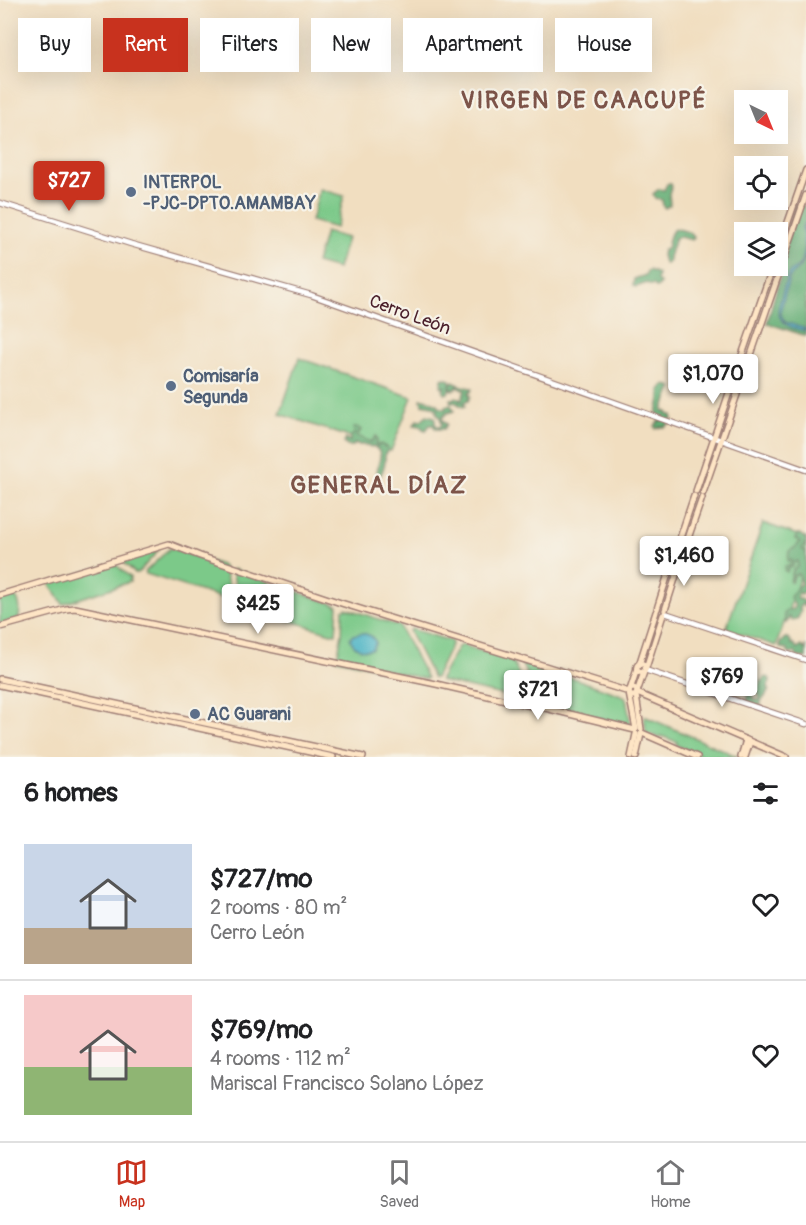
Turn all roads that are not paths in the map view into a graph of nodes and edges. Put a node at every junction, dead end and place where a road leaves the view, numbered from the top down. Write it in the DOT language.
graph roads {
  1 [pos="806,170"];
  2 [pos="806,195"];
  3 [pos="0,203"];
  4 [pos="788,222"];
  5 [pos="770,276"];
  6 [pos="734,380"];
  7 [pos="741,382"];
  8 [pos="714,437"];
  9 [pos="722,440"];
  10 [pos="806,470"];
  11 [pos="695,493"];
  12 [pos="702,496"];
  13 [pos="675,552"];
  14 [pos="682,555"];
  15 [pos="0,595"];
  16 [pos="657,610"];
  17 [pos="664,613"];
  18 [pos="0,627"];
  19 [pos="806,660"];
  20 [pos="638,667"];
  21 [pos="645,670"];
  22 [pos="0,679"];
  23 [pos="0,686"];
  24 [pos="36,690"];
  25 [pos="629,692"];
  26 [pos="637,693"];
  27 [pos="806,724"];
  28 [pos="639,732"];
  29 [pos="748,741"];
  30 [pos="283,743"];
  31 [pos="333,757"];
  32 [pos="363,757"];
  33 [pos="631,757"];
  34 [pos="636,757"];
  35 [pos="697,757"];
  36 [pos="743,757"];
  37 [pos="786,757"];
  1 -- 4 [label="main road"];
  2 -- 7 [label="main road"];
  3 -- 8 [label="street, Cerro León"];
  5 -- 6 [label="main road"];
  6 -- 7 [label="main road"];
  6 -- 8 [label="main road"];
  7 -- 9 [label="main road"];
  8 -- 9 [label="street, Cerro León"];
  8 -- 11 [label="main road"];
  9 -- 10 [label="street, Cerro León"];
  9 -- 12 [label="main road"];
  11 -- 12 [label="main road"];
  11 -- 13 [label="main road"];
  12 -- 14 [label="main road"];
  13 -- 14 [label="main road"];
  13 -- 16 [label="main road"];
  14 -- 17 [label="main road"];
  15 -- 25 [label="main road"];
  16 -- 17 [label="main road"];
  16 -- 20 [label="main road"];
  17 -- 19 [label="street"];
  17 -- 21 [label="main road"];
  18 -- 28 [label="main road"];
  20 -- 21 [label="main road"];
  20 -- 25 [label="main road"];
  21 -- 26 [label="main road"];
  21 -- 27 [label="street"];
  22 -- 24 [label="main road"];
  23 -- 24 [label="main road"];
  24 -- 30 [label="main road"];
  25 -- 26 [label="main road"];
  25 -- 28 [label="main road"];
  26 -- 28 [label="main road"];
  26 -- 29 [label="main road"];
  28 -- 33 [label="main road"];
  28 -- 34 [label="main road"];
  28 -- 35 [label="main road"];
  29 -- 36 [label="main road"];
  29 -- 37 [label="main road"];
  30 -- 31 [label="main road"];
  30 -- 32 [label="main road"];
}
